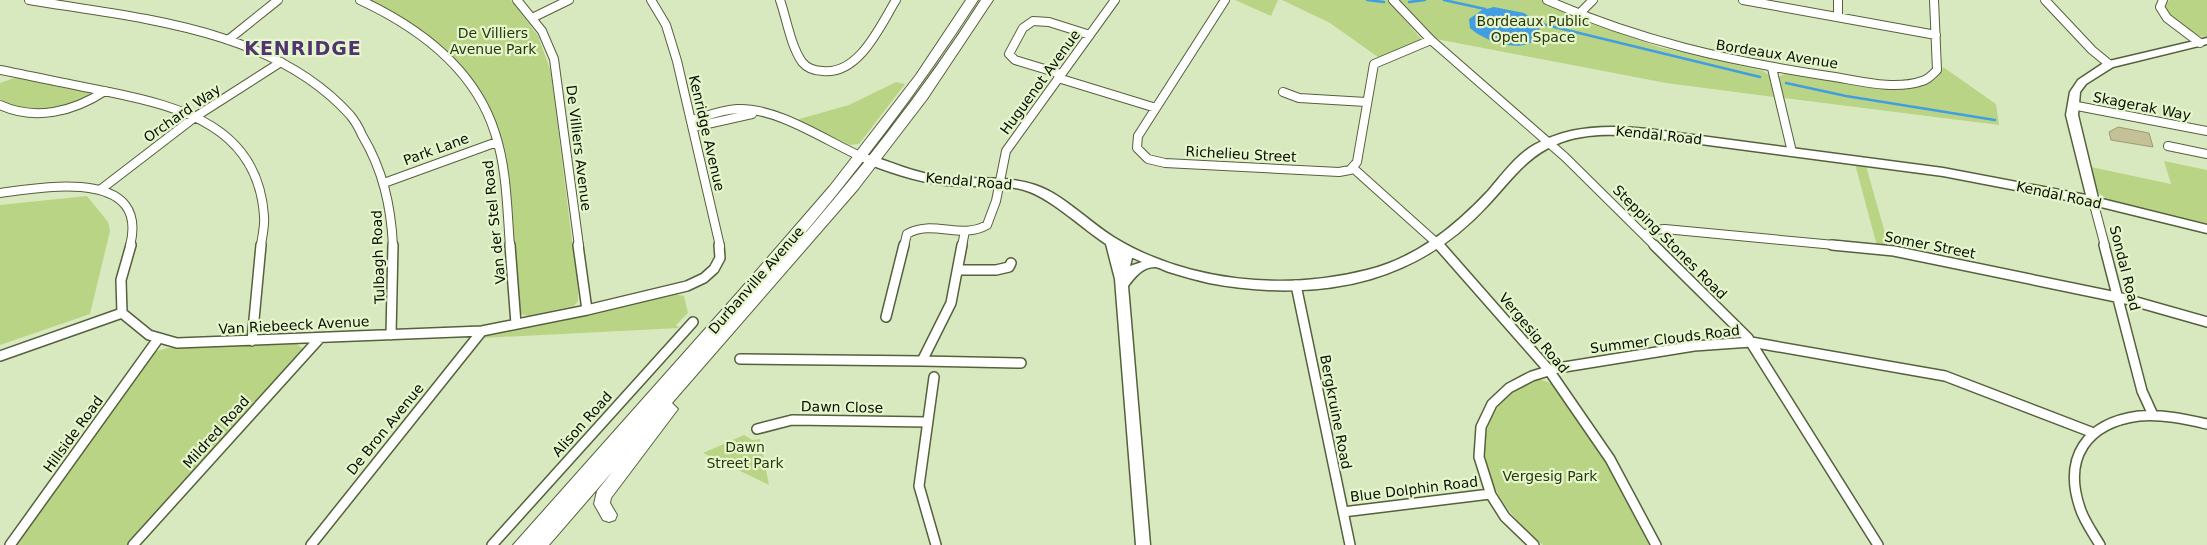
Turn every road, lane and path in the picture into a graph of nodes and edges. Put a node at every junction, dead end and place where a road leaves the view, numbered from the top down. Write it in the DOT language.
graph roads {
  1 [pos="29,0"];
  2 [pos="278,0"];
  3 [pos="360,0"];
  4 [pos="516,0"];
  5 [pos="569,0"];
  6 [pos="651,0"];
  7 [pos="780,0"];
  8 [pos="896,0"];
  9 [pos="972,0"];
  10 [pos="987,0"];
  11 [pos="1115,0"];
  12 [pos="1225,0"];
  13 [pos="1393,0"];
  14 [pos="1548,0"];
  15 [pos="1593,0"];
  16 [pos="1743,0"];
  17 [pos="1838,0"];
  18 [pos="1934,0"];
  19 [pos="2045,0"];
  20 [pos="2162,0"];
  21 [pos="1578,15"];
  22 [pos="1838,16"];
  23 [pos="532,18"];
  24 [pos="1090,35"];
  25 [pos="1936,35"];
  26 [pos="228,40"];
  27 [pos="1431,40"];
  28 [pos="2204,42"];
  29 [pos="282,62"];
  30 [pos="2109,64"];
  31 [pos="1772,68"];
  32 [pos="2,73"];
  33 [pos="1060,76"];
  34 [pos="104,91"];
  35 [pos="1283,92"];
  36 [pos="1366,102"];
  37 [pos="0,105"];
  38 [pos="2072,105"];
  39 [pos="1156,108"];
  40 [pos="195,117"];
  41 [pos="693,123"];
  42 [pos="2207,132"];
  43 [pos="497,142"];
  44 [pos="1549,143"];
  45 [pos="2168,146"];
  46 [pos="1792,152"];
  47 [pos="2207,154"];
  48 [pos="868,159"];
  49 [pos="1353,168"];
  50 [pos="384,183"];
  51 [pos="999,184"];
  52 [pos="100,190"];
  53 [pos="0,193"];
  54 [pos="2093,201"];
  55 [pos="2207,229"];
  56 [pos="965,231"];
  57 [pos="1644,235"];
  58 [pos="1112,242"];
  59 [pos="1438,244"];
  60 [pos="1127,250"];
  61 [pos="1155,262"];
  62 [pos="1011,263"];
  63 [pos="958,270"];
  64 [pos="709,273"];
  65 [pos="1121,282"];
  66 [pos="1296,285"];
  67 [pos="2117,298"];
  68 [pos="587,310"];
  69 [pos="122,313"];
  70 [pos="886,317"];
  71 [pos="692,322"];
  72 [pos="2207,322"];
  73 [pos="516,324"];
  74 [pos="482,330"];
  75 [pos="391,335"];
  76 [pos="320,338"];
  77 [pos="158,339"];
  78 [pos="252,341"];
  79 [pos="1751,342"];
  80 [pos="0,356"];
  81 [pos="703,358"];
  82 [pos="740,359"];
  83 [pos="922,362"];
  84 [pos="1021,363"];
  85 [pos="1548,369"];
  86 [pos="934,377"];
  87 [pos="2153,414"];
  88 [pos="927,422"];
  89 [pos="2207,424"];
  90 [pos="756,429"];
  91 [pos="2092,432"];
  92 [pos="1490,494"];
  93 [pos="1343,512"];
  94 [pos="609,514"];
  95 [pos="10,545"];
  96 [pos="133,545"];
  97 [pos="311,545"];
  98 [pos="492,545"];
  99 [pos="521,545"];
  100 [pos="539,545"];
  101 [pos="936,545"];
  102 [pos="1143,545"];
  103 [pos="1350,545"];
  104 [pos="1534,545"];
  105 [pos="1656,545"];
  106 [pos="1878,545"];
  107 [pos="2100,545"];
  1 -- 26 [label="street, Tulbagh Road"];
  2 -- 26 [label="street"];
  3 -- 43 [label="street, Van der Stel Road"];
  4 -- 23 [label="street, De Villiers Avenue"];
  5 -- 23 [label="street"];
  6 -- 41 [label="street, Kenridge Avenue"];
  7 -- 8 [label="street"];
  9 -- 48 [label="main road, Durbanville Avenue"];
  10 -- 48 [label="main road, Durbanville Avenue"];
  11 -- 24 [label="street, Huguenot Avenue"];
  12 -- 39 [label="street, Richelieu Street"];
  13 -- 27 [label="street, Stepping Stones Road"];
  14 -- 21 [label="street, Bordeaux Avenue"];
  15 -- 21 [label="street"];
  16 -- 22 [label="street"];
  17 -- 22 [label="street"];
  18 -- 25 [label="street, Bordeaux Avenue"];
  19 -- 30 [label="street"];
  20 -- 28 [label="street"];
  21 -- 31 [label="street, Bordeaux Avenue"];
  22 -- 25 [label="street"];
  23 -- 68 [label="street, De Villiers Avenue"];
  24 -- 33 [label="street, Huguenot Avenue"];
  24 -- 33 [label="street"];
  25 -- 31 [label="street, Bordeaux Avenue"];
  26 -- 29 [label="street, Tulbagh Road"];
  27 -- 36 [label="street"];
  27 -- 44 [label="street, Stepping Stones Road"];
  28 -- 30 [label="street"];
  29 -- 40 [label="street, Orchard Way"];
  29 -- 50 [label="street, Tulbagh Road"];
  30 -- 38 [label="street"];
  31 -- 46 [label="street"];
  32 -- 34 [label="street"];
  33 -- 39 [label="street"];
  33 -- 51 [label="street, Huguenot Avenue"];
  34 -- 37 [label="street"];
  34 -- 40 [label="street"];
  35 -- 36 [label="street"];
  36 -- 49 [label="street"];
  38 -- 42 [label="street, Skagerak Way"];
  38 -- 54 [label="street, Sondal Road"];
  39 -- 49 [label="street, Richelieu Street"];
  40 -- 52 [label="street, Orchard Way"];
  40 -- 78 [label="street"];
  41 -- 48 [label="street, Kendal Road"];
  41 -- 64 [label="street, Kenridge Avenue"];
  43 -- 50 [label="street, Park Lane"];
  43 -- 73 [label="street, Van der Stel Road"];
  44 -- 46 [label="street, Kendal Road"];
  44 -- 57 [label="street, Stepping Stones Road"];
  44 -- 59 [label="street, Kendal Road"];
  45 -- 47 [label="street"];
  46 -- 54 [label="street, Kendal Road"];
  48 -- 51 [label="street, Kendal Road"];
  48 -- 81 [label="main road, Durbanville Avenue"];
  48 -- 99 [label="main road, Durbanville Avenue"];
  49 -- 59 [label="street, Vergesig Road"];
  50 -- 75 [label="street, Tulbagh Road"];
  51 -- 56 [label="street, Huguenot Avenue"];
  51 -- 58 [label="street, Kendal Road"];
  52 -- 53 [label="street"];
  52 -- 69 [label="street"];
  54 -- 55 [label="street, Kendal Road"];
  54 -- 67 [label="street, Sondal Road"];
  56 -- 63 [label="street"];
  56 -- 70 [label="street"];
  57 -- 67 [label="street, Somer Street"];
  57 -- 79 [label="street, Stepping Stones Road"];
  58 -- 60 [label="street, Kendal Road"];
  58 -- 65 [label="street"];
  59 -- 66 [label="street, Kendal Road"];
  59 -- 85 [label="street, Vergesig Road"];
  60 -- 61 [label="street, Kendal Road"];
  60 -- 65 [label="street"];
  61 -- 65 [label="street"];
  61 -- 66 [label="street, Kendal Road"];
  62 -- 63 [label="street"];
  63 -- 83 [label="street"];
  64 -- 68 [label="street, Van Riebeeck Avenue"];
  65 -- 102 [label="street"];
  66 -- 93 [label="street, Bergkruine Road"];
  67 -- 72 [label="street, Somer Street"];
  67 -- 87 [label="street, Sondal Road"];
  68 -- 73 [label="street, Van Riebeeck Avenue"];
  69 -- 77 [label="street, Van Riebeeck Avenue"];
  69 -- 80 [label="street"];
  71 -- 98 [label="street, Alison Road"];
  73 -- 74 [label="street, Van Riebeeck Avenue"];
  74 -- 75 [label="street, Van Riebeeck Avenue"];
  74 -- 97 [label="street, De Bron Avenue"];
  75 -- 76 [label="street, Van Riebeeck Avenue"];
  76 -- 78 [label="street, Van Riebeeck Avenue"];
  76 -- 96 [label="street, Mildred Road"];
  77 -- 78 [label="street, Van Riebeeck Avenue"];
  77 -- 95 [label="street, Hillside Road"];
  79 -- 85 [label="street, Summer Clouds Road"];
  79 -- 91 [label="street, Summer Clouds Road"];
  79 -- 106 [label="street, Stepping Stones Road"];
  81 -- 94 [label="main road"];
  81 -- 100 [label="main road, Durbanville Avenue"];
  82 -- 83 [label="street"];
  83 -- 84 [label="street"];
  85 -- 92 [label="street, Summer Clouds Road"];
  85 -- 105 [label="street, Vergesig Road"];
  86 -- 88 [label="street"];
  87 -- 89 [label="street"];
  87 -- 91 [label="street"];
  88 -- 90 [label="street, Dawn Close"];
  88 -- 101 [label="street"];
  91 -- 107 [label="street"];
  92 -- 93 [label="street, Blue Dolphin Road"];
  92 -- 104 [label="street, Summer Clouds Road"];
  93 -- 103 [label="street, Bergkruine Road"];
}
